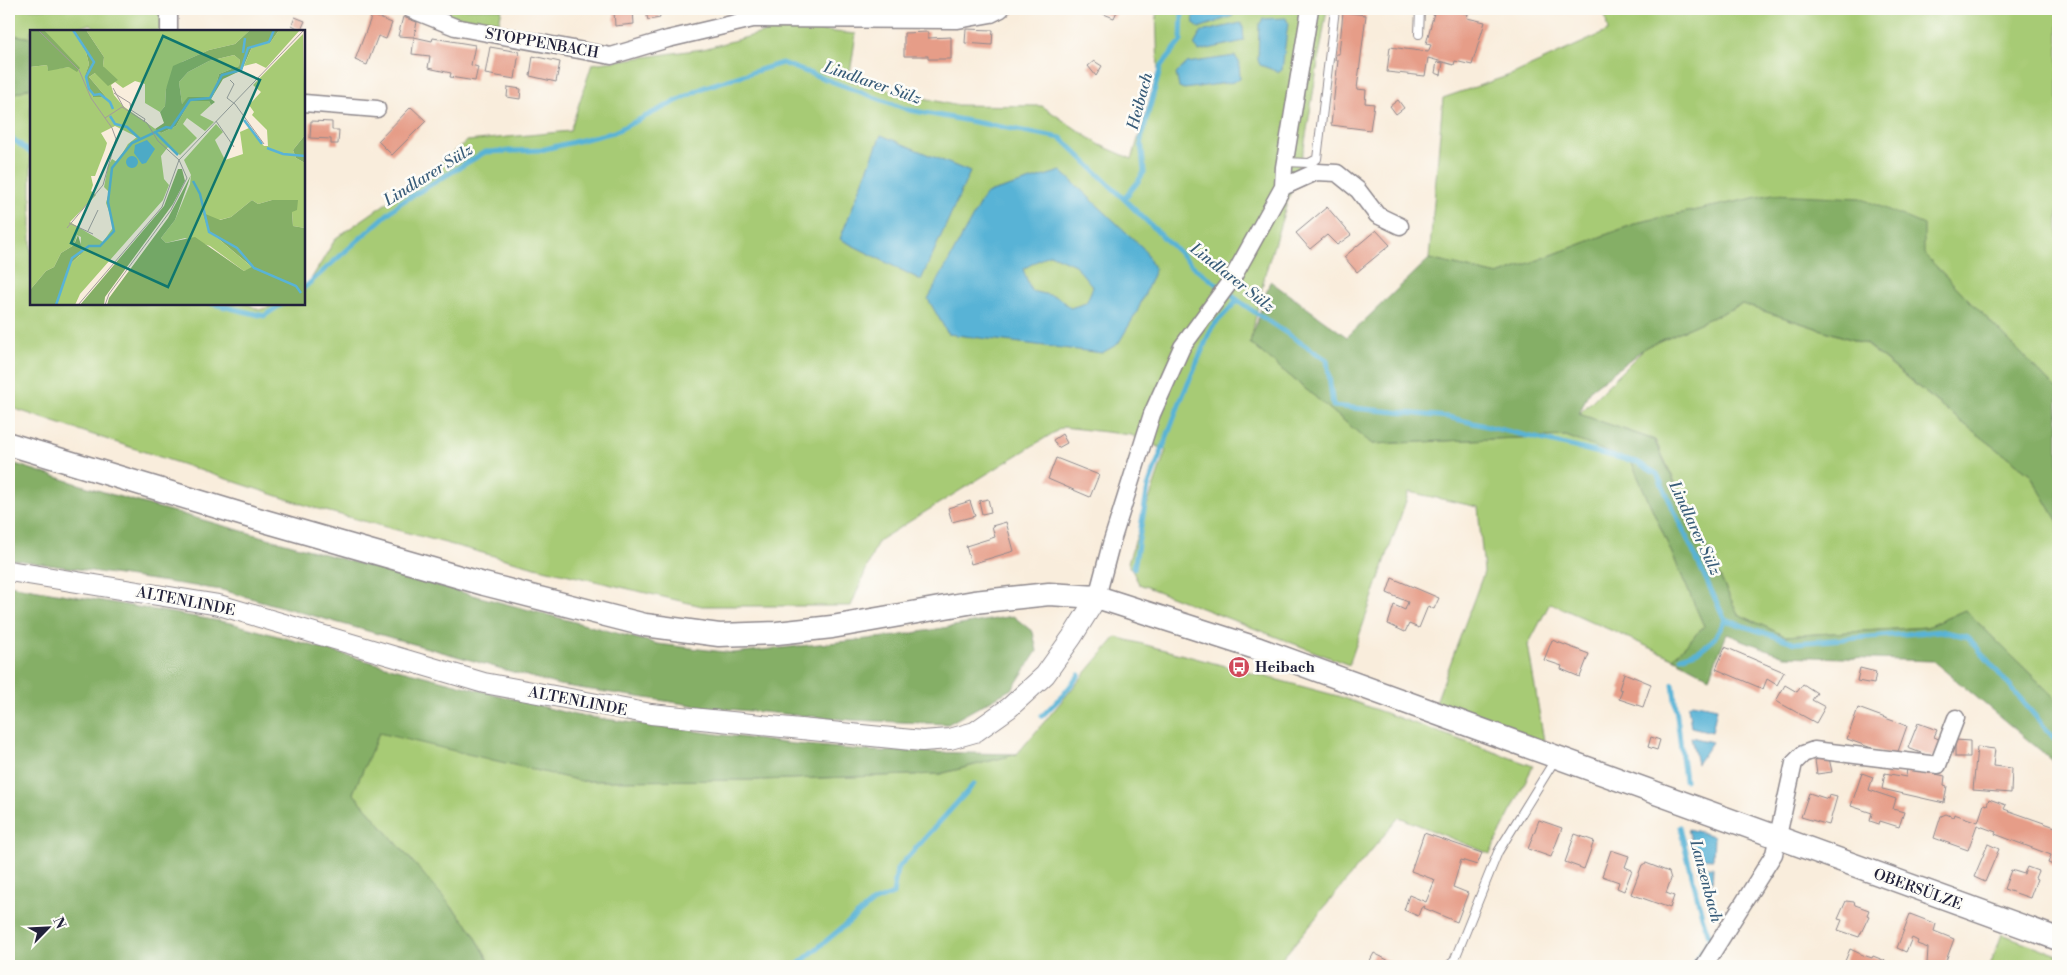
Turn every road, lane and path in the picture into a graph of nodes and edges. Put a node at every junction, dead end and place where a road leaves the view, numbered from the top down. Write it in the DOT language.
graph roads {
  1 [pos="169,9"];
  2 [pos="410,9"];
  3 [pos="1001,9"];
  4 [pos="1310,9"];
  5 [pos="1336,9"];
  6 [pos="1420,9"];
  7 [pos="169,30"];
  8 [pos="1419,34"];
  9 [pos="305,103"];
  10 [pos="377,110"];
  11 [pos="1285,162"];
  12 [pos="1283,187"];
  13 [pos="1400,226"];
  14 [pos="9,444"];
  15 [pos="9,571"];
  16 [pos="1097,597"];
  17 [pos="1956,718"];
  18 [pos="1548,753"];
  19 [pos="1778,837"];
  20 [pos="2058,939"];
  21 [pos="1448,966"];
  22 [pos="1704,966"];
  1 -- 7 [label="street"];
  2 -- 3 [label="street, STOPPENBACH"];
  4 -- 11 [label="street"];
  5 -- 11 [label="lane"];
  6 -- 8 [label="lane"];
  9 -- 10 [label="street"];
  11 -- 12 [label="street"];
  12 -- 13 [label="street"];
  12 -- 16 [label="street"];
  14 -- 16 [label="main road, OBERSÜLZE"];
  15 -- 16 [label="street, ALTENLINDE"];
  16 -- 18 [label="main road, OBERSÜLZE"];
  17 -- 19 [label="street"];
  18 -- 19 [label="main road, OBERSÜLZE"];
  18 -- 21 [label="lane"];
  19 -- 20 [label="main road, OBERSÜLZE"];
  19 -- 22 [label="street"];
}
